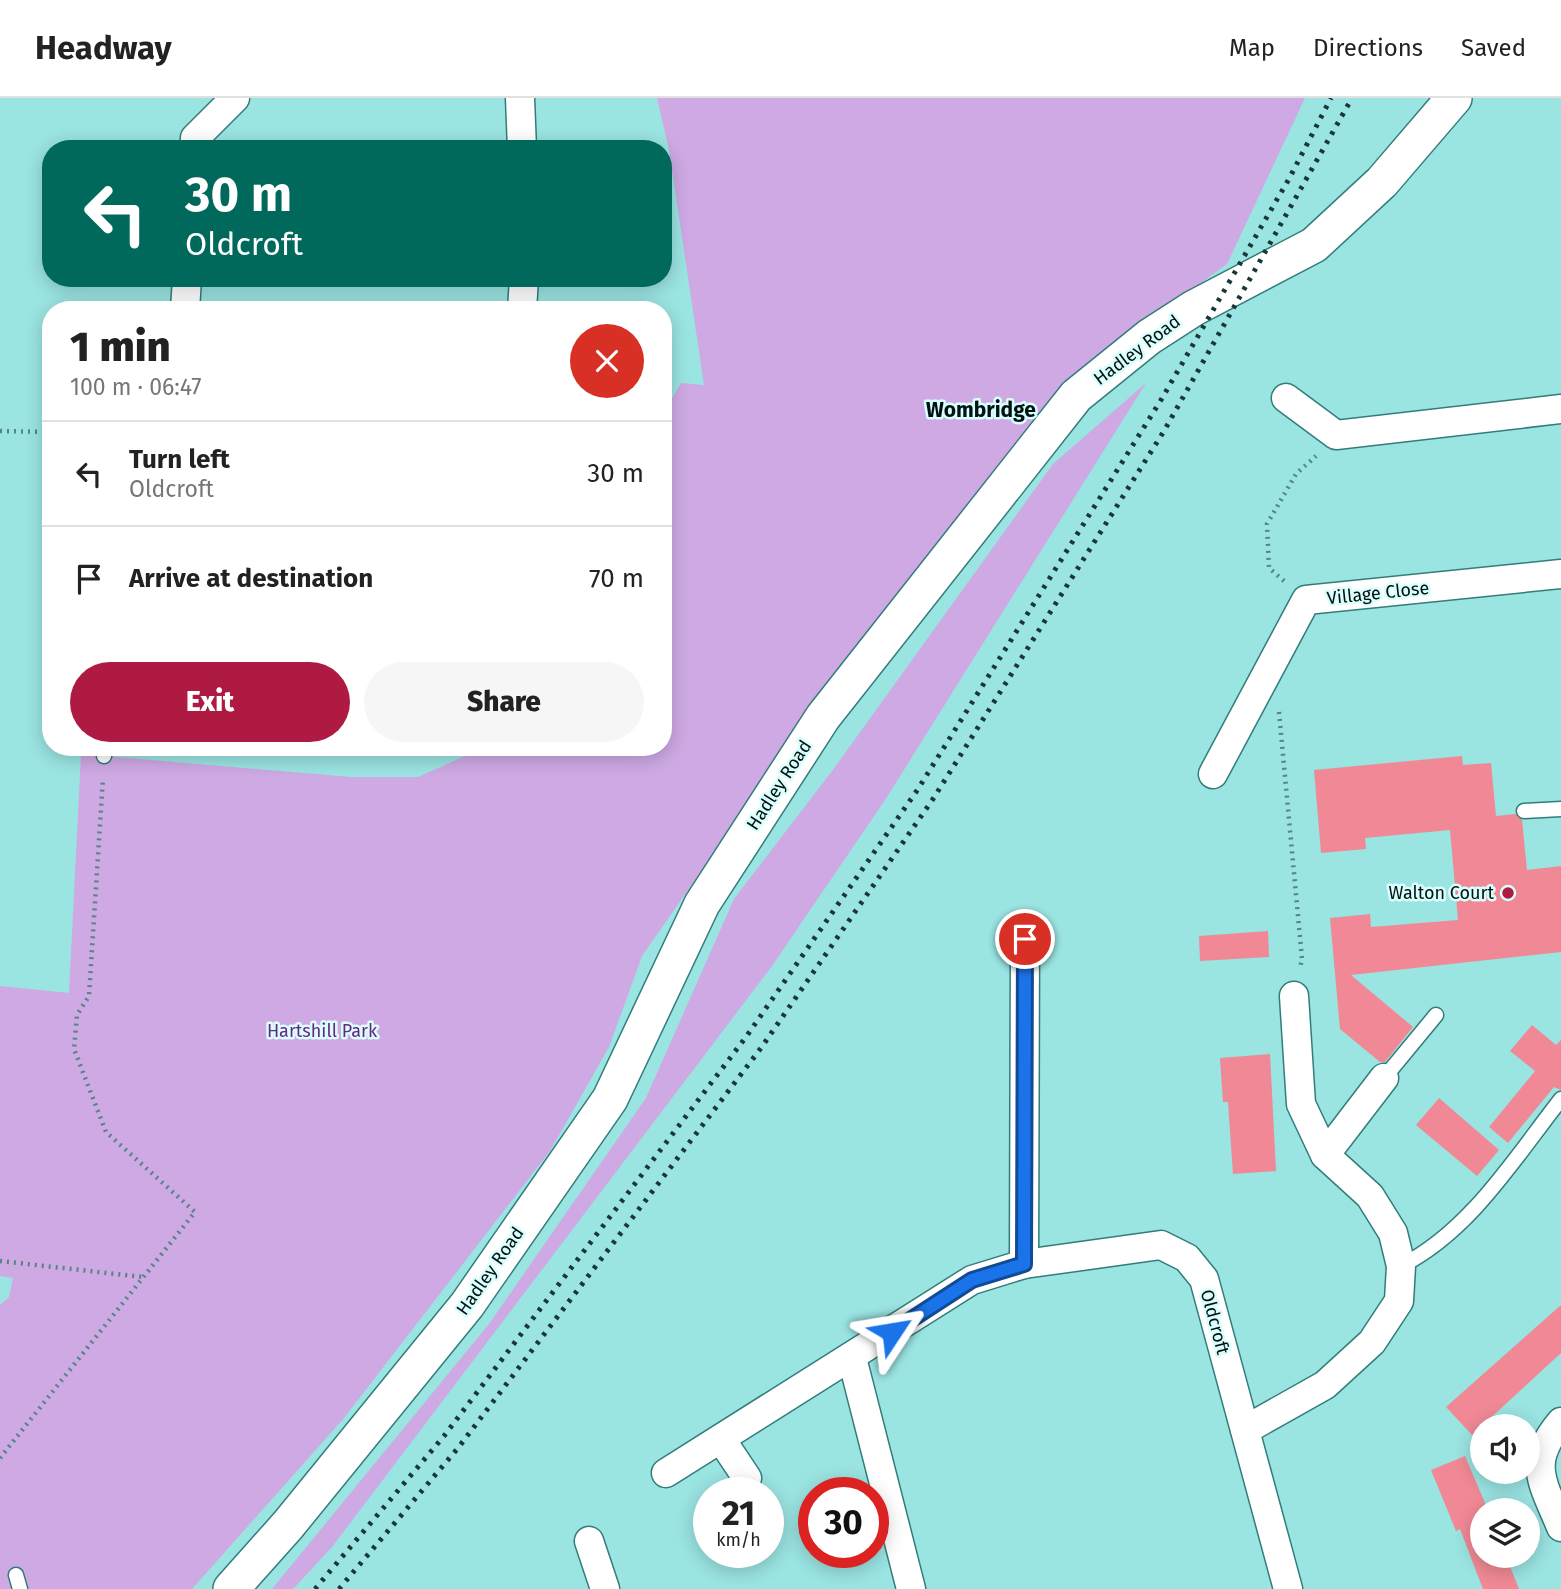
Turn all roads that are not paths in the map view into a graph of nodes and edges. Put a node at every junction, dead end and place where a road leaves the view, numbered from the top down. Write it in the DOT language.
graph roads {
  1 [pos="235,98"];
  2 [pos="520,98"];
  3 [pos="1454,98"];
  4 [pos="195,140"];
  5 [pos="522,140"];
  6 [pos="1286,398"];
  7 [pos="1561,409"];
  8 [pos="1561,574"];
  9 [pos="1213,774"];
  10 [pos="1561,809"];
  11 [pos="1524,811"];
  12 [pos="1025,939"];
  13 [pos="1294,996"];
  14 [pos="1436,1015"];
  15 [pos="1384,1078"];
  16 [pos="1561,1099"];
  17 [pos="1325,1155"];
  18 [pos="1024,1264"];
  19 [pos="1401,1266"];
  20 [pos="852,1358"];
  21 [pos="1561,1422"];
  22 [pos="1245,1430"];
  23 [pos="721,1439"];
  24 [pos="666,1473"];
  25 [pos="746,1477"];
  26 [pos="1561,1527"];
  27 [pos="589,1541"];
  28 [pos="231,1589"];
  29 [pos="605,1589"];
  30 [pos="911,1589"];
  31 [pos="1288,1589"];
  1 -- 4 [label="street"];
  2 -- 5 [label="street"];
  3 -- 28 [label="street, Hadley Road"];
  6 -- 7 [label="street"];
  8 -- 9 [label="street, Village Close"];
  10 -- 11 [label="lane"];
  12 -- 18 [label="street"];
  13 -- 17 [label="street"];
  14 -- 15 [label="lane"];
  15 -- 17 [label="street"];
  16 -- 19 [label="lane"];
  17 -- 19 [label="street"];
  18 -- 20 [label="street, Oldcroft"];
  18 -- 22 [label="street, Oldcroft"];
  19 -- 22 [label="street"];
  20 -- 23 [label="street, Oldcroft"];
  20 -- 30 [label="street"];
  21 -- 26 [label="street"];
  22 -- 31 [label="street, Oldcroft"];
  23 -- 24 [label="street, Oldcroft"];
  23 -- 25 [label="street"];
  27 -- 29 [label="street"];
}
